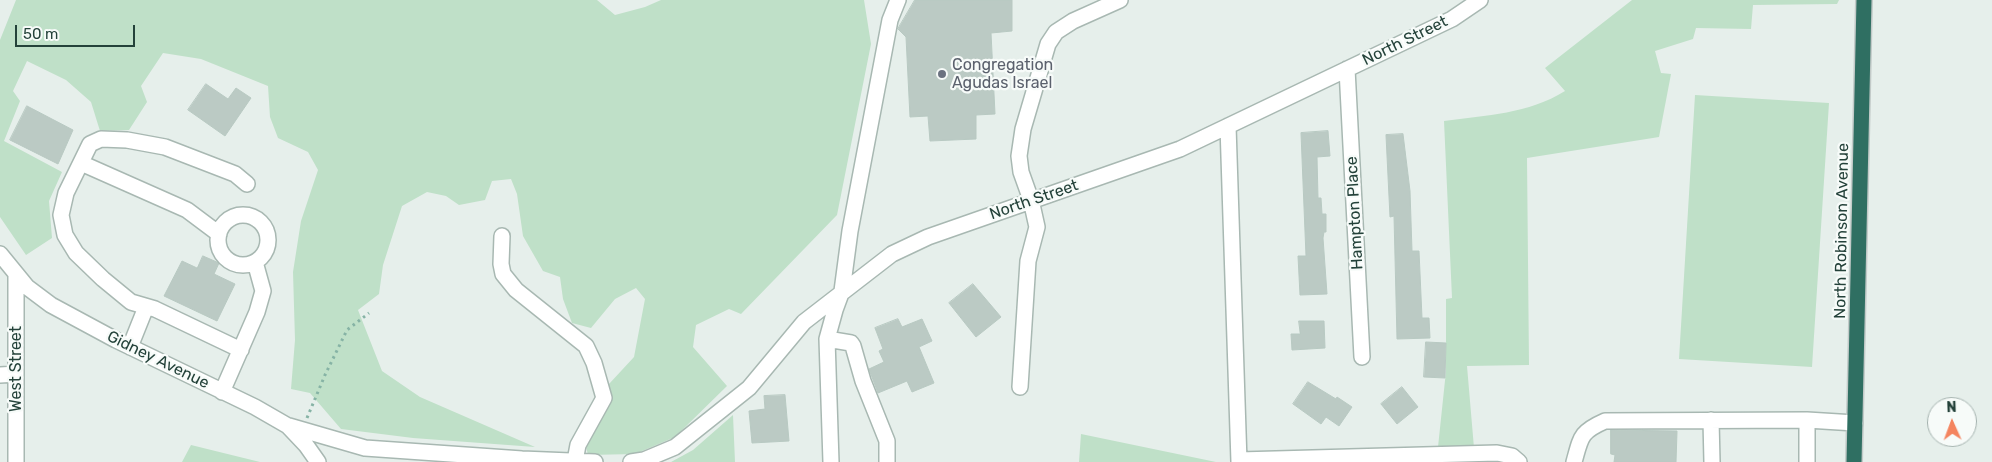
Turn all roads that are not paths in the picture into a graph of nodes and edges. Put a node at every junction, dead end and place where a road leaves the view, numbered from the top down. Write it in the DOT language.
graph roads {
  1 [pos="898,0"];
  2 [pos="1120,0"];
  3 [pos="1480,0"];
  4 [pos="1864,0"];
  5 [pos="1348,69"];
  6 [pos="1228,126"];
  7 [pos="81,163"];
  8 [pos="247,184"];
  9 [pos="1031,200"];
  10 [pos="219,234"];
  11 [pos="502,236"];
  12 [pos="0,254"];
  13 [pos="255,262"];
  14 [pos="16,276"];
  15 [pos="842,291"];
  16 [pos="146,307"];
  17 [pos="827,339"];
  18 [pos="130,347"];
  19 [pos="240,350"];
  20 [pos="1362,358"];
  21 [pos="0,374"];
  22 [pos="16,374"];
  23 [pos="1020,387"];
  24 [pos="222,392"];
  25 [pos="1712,420"];
  26 [pos="1807,420"];
  27 [pos="1855,424"];
  28 [pos="295,428"];
  29 [pos="575,461"];
  30 [pos="1239,461"];
  31 [pos="16,462"];
  32 [pos="318,462"];
  33 [pos="595,462"];
  34 [pos="631,462"];
  35 [pos="831,462"];
  36 [pos="887,462"];
  37 [pos="1519,462"];
  38 [pos="1574,462"];
  39 [pos="1712,462"];
  40 [pos="1807,462"];
  41 [pos="1854,462"];
  1 -- 15 [label="street"];
  2 -- 9 [label="street"];
  3 -- 5 [label="street, North Street"];
  4 -- 27 [label="highway, North Robinson Avenue"];
  5 -- 6 [label="street, North Street"];
  5 -- 20 [label="street, Hampton Place"];
  6 -- 9 [label="street, North Street"];
  6 -- 30 [label="street"];
  7 -- 8 [label="street"];
  7 -- 10 [label="street"];
  7 -- 16 [label="street"];
  9 -- 15 [label="street, North Street"];
  9 -- 23 [label="street"];
  10 -- 13 [label="street"];
  10 -- 13 [label="street"];
  11 -- 29 [label="street"];
  12 -- 14 [label="street, Gidney Avenue"];
  13 -- 19 [label="street"];
  14 -- 18 [label="street, Gidney Avenue"];
  14 -- 22 [label="street, West Street"];
  15 -- 17 [label="street"];
  15 -- 34 [label="street, North Street"];
  16 -- 18 [label="street"];
  16 -- 19 [label="street"];
  17 -- 35 [label="street"];
  17 -- 36 [label="street"];
  18 -- 24 [label="street, Gidney Avenue"];
  19 -- 24 [label="street"];
  21 -- 22 [label="street"];
  22 -- 31 [label="street, West Street"];
  24 -- 28 [label="street, Gidney Avenue"];
  25 -- 26 [label="street"];
  25 -- 38 [label="street"];
  25 -- 39 [label="street"];
  26 -- 27 [label="street"];
  26 -- 40 [label="street"];
  27 -- 41 [label="highway, North Robinson Avenue"];
  28 -- 29 [label="street"];
  28 -- 32 [label="street, Gidney Avenue"];
  29 -- 33 [label="street"];
  30 -- 37 [label="street"];
}
